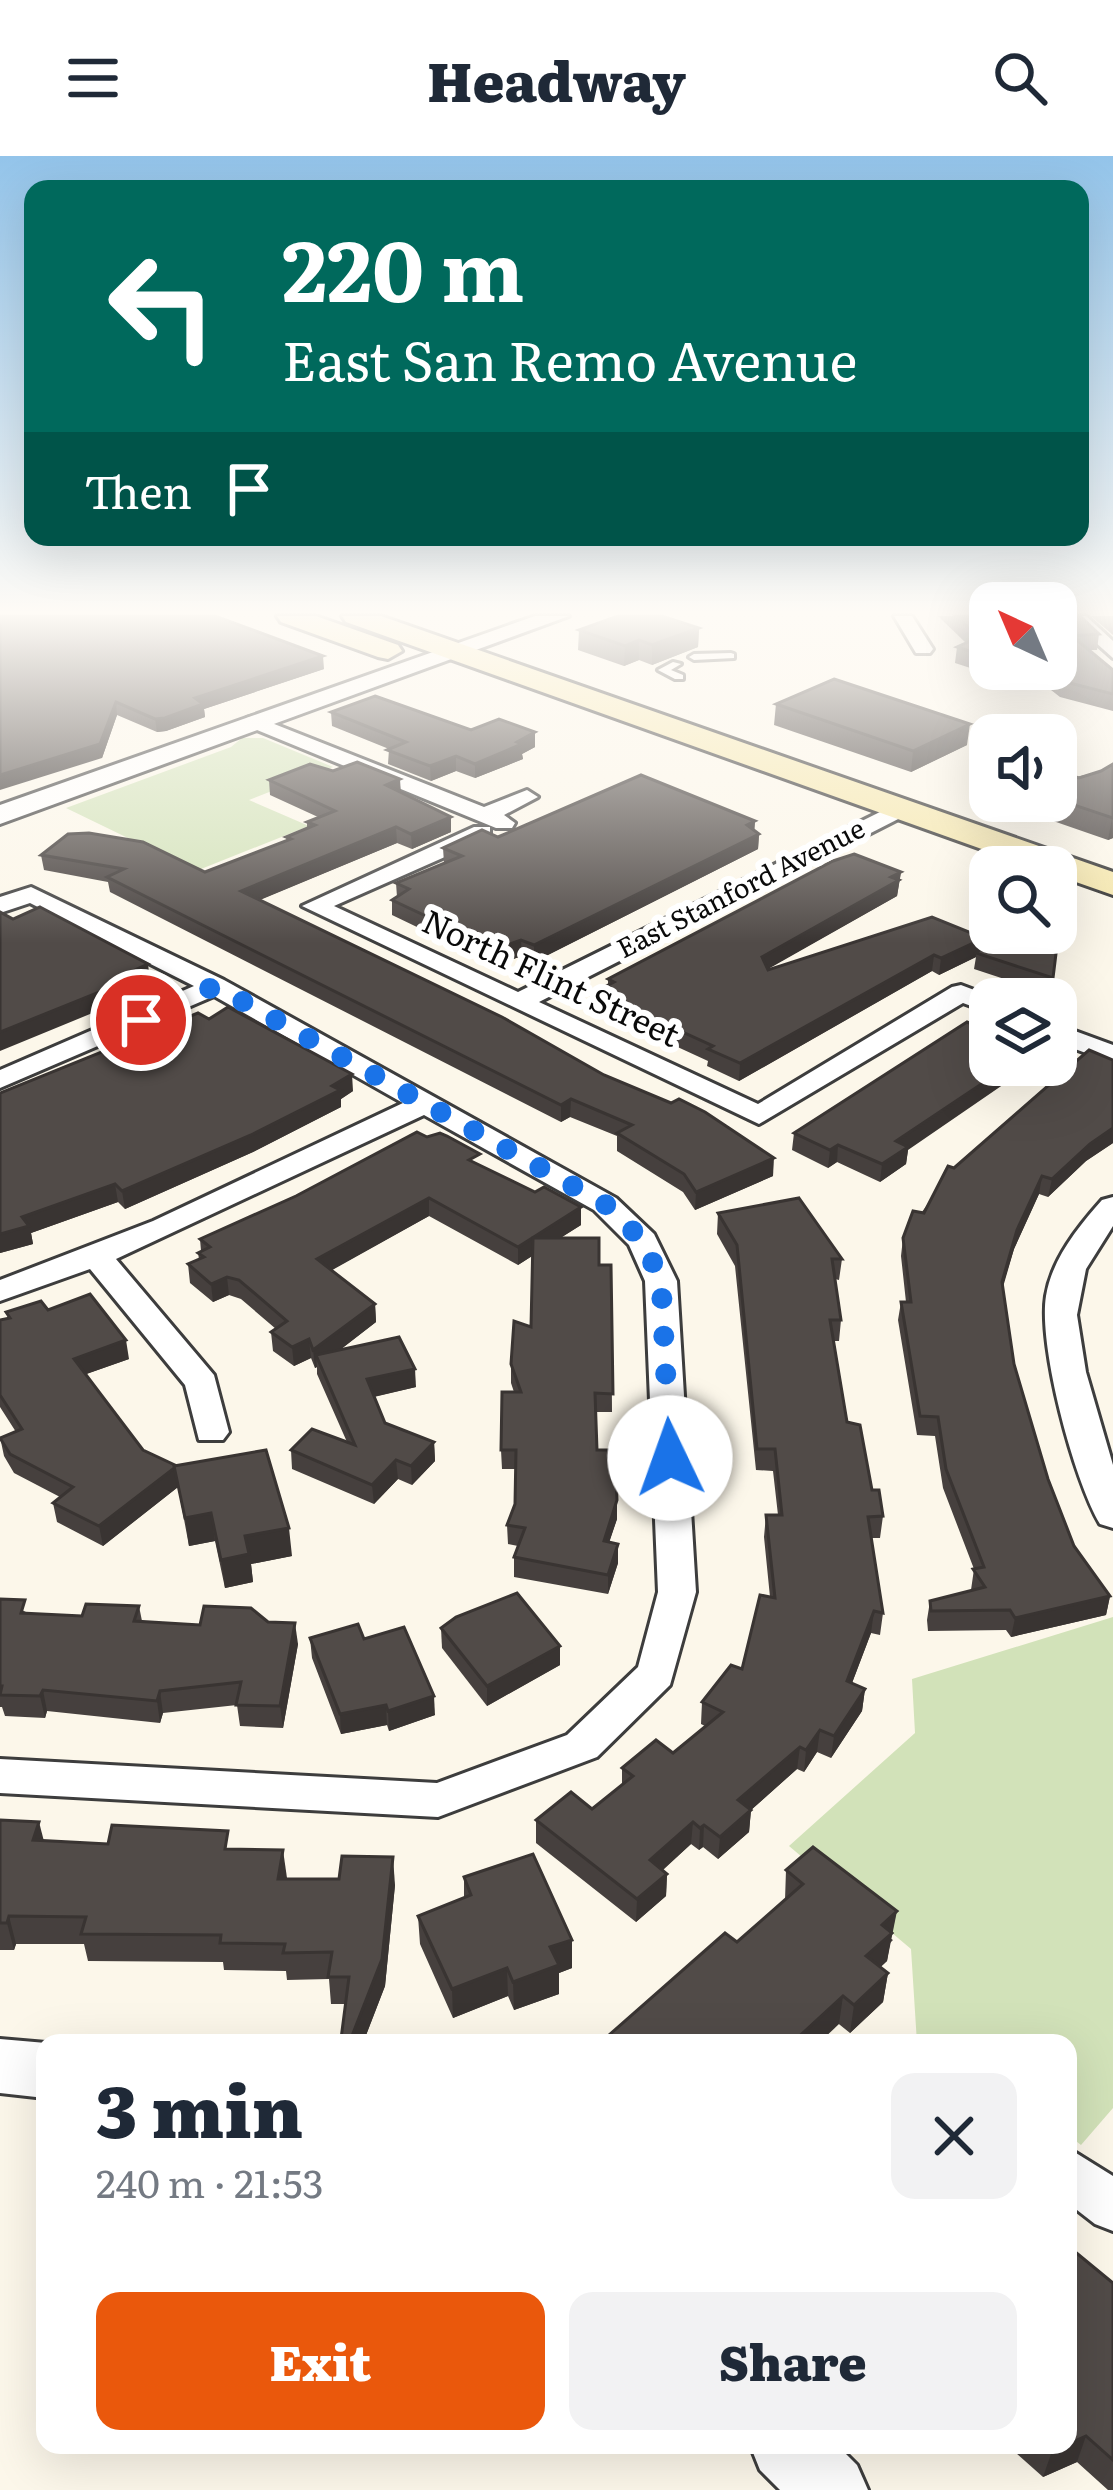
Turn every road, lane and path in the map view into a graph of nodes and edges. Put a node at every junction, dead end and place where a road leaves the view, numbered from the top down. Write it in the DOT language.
graph roads {
  1 [pos="246,725"];
  2 [pos="261,725"];
  3 [pos="610,725"];
  4 [pos="646,725"];
  5 [pos="527,797"];
  6 [pos="900,808"];
  7 [pos="0,815"];
  8 [pos="494,819"];
  9 [pos="866,826"];
  10 [pos="969,863"];
  11 [pos="1113,884"];
  12 [pos="16,900"];
  13 [pos="1077,902"];
  14 [pos="1113,915"];
  15 [pos="215,986"];
  16 [pos="969,996"];
  17 [pos="518,1002"];
  18 [pos="1077,1040"];
  19 [pos="1113,1054"];
  20 [pos="0,1080"];
  21 [pos="428,1102"];
  22 [pos="1113,1206"];
  23 [pos="98,1258"];
  24 [pos="0,1292"];
  25 [pos="1099,1427"];
  26 [pos="211,1432"];
  27 [pos="1113,1515"];
  28 [pos="0,1776"];
  29 [pos="1077,2179"];
  30 [pos="1113,2207"];
  31 [pos="794,2454"];
  32 [pos="832,2490"];
  1 -- 7 [label="street"];
  2 -- 8 [label="street"];
  3 -- 9 [label="main road"];
  4 -- 6 [label="main road"];
  5 -- 8 [label="street"];
  6 -- 9 [label="street, East Stanford Avenue"];
  6 -- 11 [label="main road"];
  8 -- 17 [label="street, North Flint Street"];
  9 -- 10 [label="main road"];
  9 -- 17 [label="street, East Stanford Avenue"];
  12 -- 15 [label="street"];
  13 -- 14 [label="main road"];
  15 -- 20 [label="street"];
  15 -- 21 [label="street"];
  16 -- 17 [label="street, North Flint Street"];
  18 -- 19 [label="street"];
  21 -- 23 [label="street"];
  21 -- 28 [label="street"];
  22 -- 25 [label="street"];
  23 -- 24 [label="street"];
  23 -- 26 [label="street"];
  25 -- 27 [label="street"];
  29 -- 30 [label="street"];
  31 -- 32 [label="street"];
}
